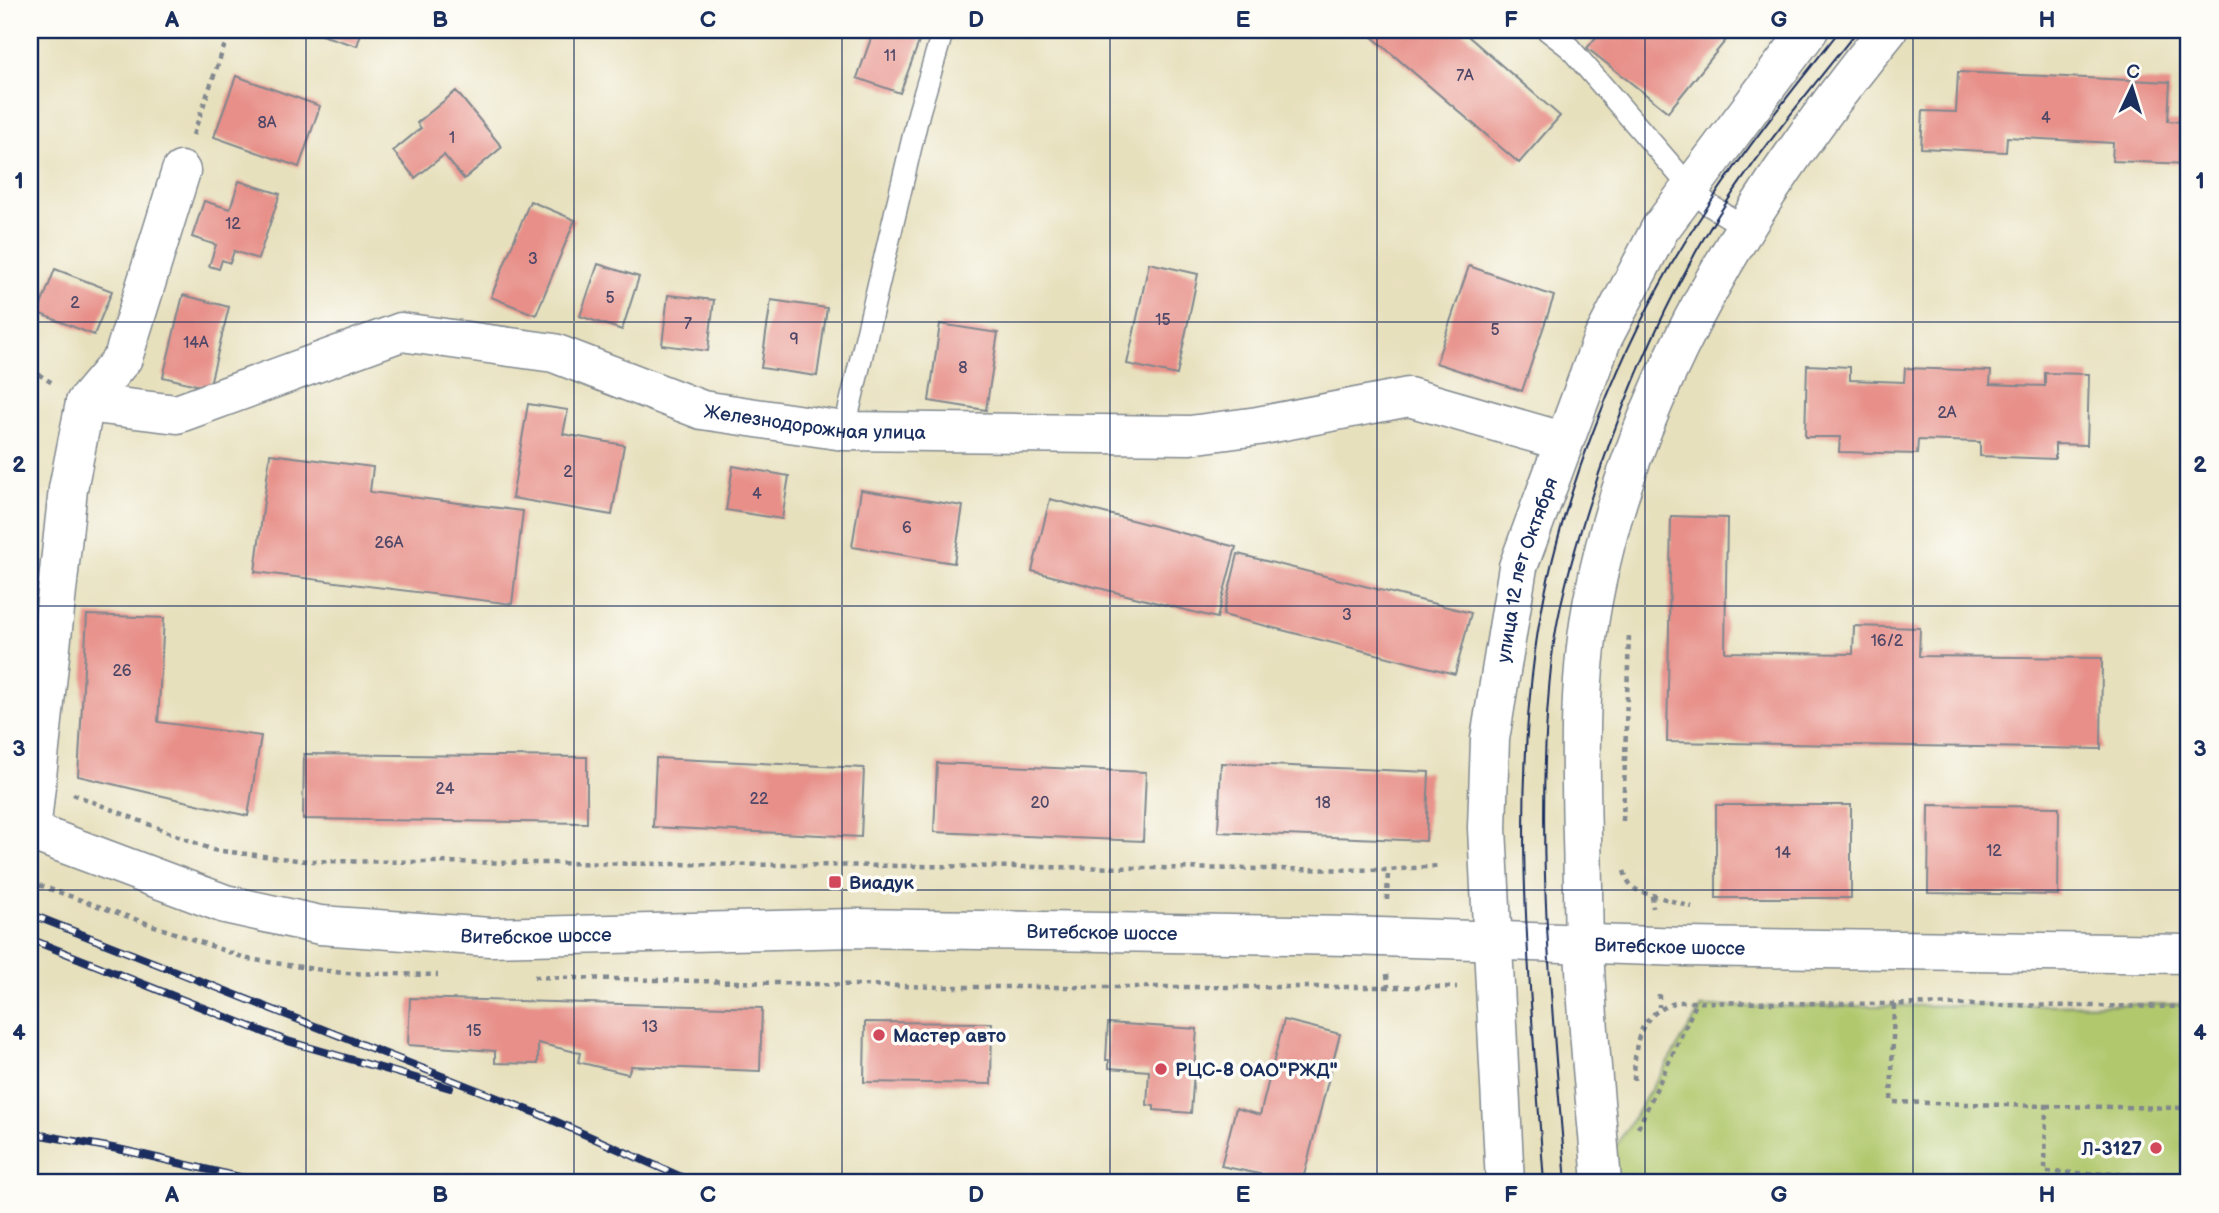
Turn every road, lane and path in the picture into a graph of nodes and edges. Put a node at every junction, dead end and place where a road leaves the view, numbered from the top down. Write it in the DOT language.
graph roads {
  1 [pos="230,30"];
  2 [pos="943,30"];
  3 [pos="1548,30"];
  4 [pos="1809,30"];
  5 [pos="1888,30"];
  6 [pos="181,171"];
  7 [pos="1689,186"];
  8 [pos="1745,226"];
  9 [pos="85,403"];
  10 [pos="844,431"];
  11 [pos="1562,441"];
  12 [pos="1630,623"];
  13 [pos="37,779"];
  14 [pos="1623,825"];
  15 [pos="31,831"];
  16 [pos="1438,866"];
  17 [pos="1622,866"];
  18 [pos="1388,870"];
  19 [pos="1387,901"];
  20 [pos="1654,916"];
  21 [pos="1493,941"];
  22 [pos="1584,944"];
  23 [pos="2189,954"];
  24 [pos="1659,994"];
  25 [pos="1696,1004"];
  26 [pos="1894,1005"];
  27 [pos="1660,1007"];
  28 [pos="2189,1007"];
  29 [pos="1634,1086"];
  30 [pos="2046,1106"];
  31 [pos="2189,1108"];
  32 [pos="1633,1125"];
  33 [pos="2189,1176"];
  34 [pos="1505,1183"];
  35 [pos="1602,1183"];
  1 -- 6 [label="path"];
  2 -- 10 [label="lane"];
  3 -- 7 [label="lane"];
  4 -- 7 [label="main road, улица 12 лет Октября"];
  5 -- 8 [label="main road"];
  6 -- 9 [label="main road"];
  7 -- 8 [label="lane"];
  7 -- 11 [label="main road, улица 12 лет Октября"];
  8 -- 22 [label="main road"];
  9 -- 10 [label="main road, Железнодорожная улица"];
  9 -- 13 [label="main road"];
  10 -- 11 [label="main road, Железнодорожная улица"];
  11 -- 21 [label="main road, улица 12 лет Октября"];
  12 -- 14 [label="path"];
  13 -- 15 [label="main road"];
  13 -- 18 [label="path"];
  15 -- 21 [label="main road, Витебское шоссе"];
  16 -- 18 [label="path"];
  17 -- 20 [label="path"];
  18 -- 19 [label="path"];
  21 -- 22 [label="main road, Витебское шоссе"];
  21 -- 34 [label="main road, улица 12 лет Октября"];
  22 -- 23 [label="main road, Витебское шоссе"];
  22 -- 35 [label="main road"];
  24 -- 27 [label="path"];
  25 -- 26 [label="path"];
  25 -- 27 [label="path"];
  25 -- 32 [label="path"];
  26 -- 28 [label="path"];
  26 -- 30 [label="path"];
  27 -- 29 [label="path"];
  30 -- 31 [label="path"];
  30 -- 33 [label="path"];
}
